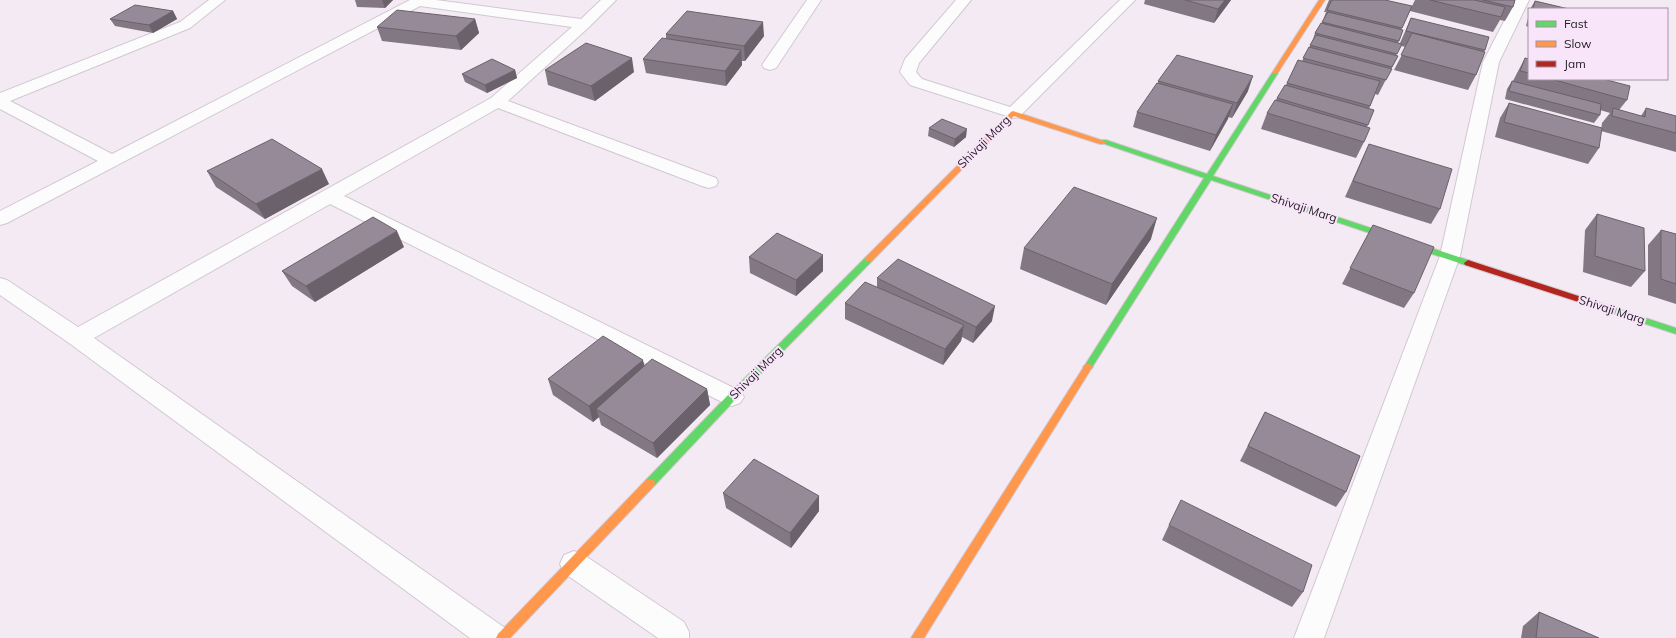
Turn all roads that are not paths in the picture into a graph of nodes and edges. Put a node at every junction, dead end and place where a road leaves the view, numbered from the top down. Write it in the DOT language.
graph roads {
  1 [pos="609,0"];
  2 [pos="814,0"];
  3 [pos="964,0"];
  4 [pos="1128,0"];
  5 [pos="1322,0"];
  6 [pos="1522,0"];
  7 [pos="216,1"];
  8 [pos="420,1"];
  9 [pos="584,24"];
  10 [pos="770,65"];
  11 [pos="0,100"];
  12 [pos="497,102"];
  13 [pos="1013,113"];
  14 [pos="112,160"];
  15 [pos="1208,177"];
  16 [pos="709,182"];
  17 [pos="330,196"];
  18 [pos="0,219"];
  19 [pos="1450,256"];
  20 [pos="0,284"];
  21 [pos="1676,331"];
  22 [pos="77,337"];
  23 [pos="732,397"];
  24 [pos="574,564"];
  25 [pos="494,638"];
  26 [pos="502,638"];
  27 [pos="674,638"];
  28 [pos="917,638"];
  29 [pos="1309,638"];
  1 -- 9 [label="street"];
  2 -- 10 [label="street"];
  3 -- 13 [label="street"];
  4 -- 13 [label="street"];
  5 -- 15 [label="street"];
  6 -- 19 [label="street"];
  7 -- 11 [label="street"];
  8 -- 9 [label="street"];
  8 -- 14 [label="street"];
  9 -- 12 [label="street"];
  11 -- 14 [label="street"];
  12 -- 16 [label="street"];
  12 -- 17 [label="street"];
  13 -- 15 [label="street, Shivaji Marg"];
  13 -- 23 [label="street, Shivaji Marg"];
  14 -- 18 [label="street"];
  15 -- 19 [label="street, Shivaji Marg"];
  15 -- 28 [label="street"];
  17 -- 22 [label="street"];
  17 -- 23 [label="street"];
  19 -- 21 [label="street, Shivaji Marg"];
  19 -- 29 [label="street"];
  20 -- 22 [label="street"];
  22 -- 25 [label="street"];
  23 -- 24 [label="street, Shivaji Marg"];
  24 -- 26 [label="street, Shivaji Marg"];
  24 -- 27 [label="street"];
}
